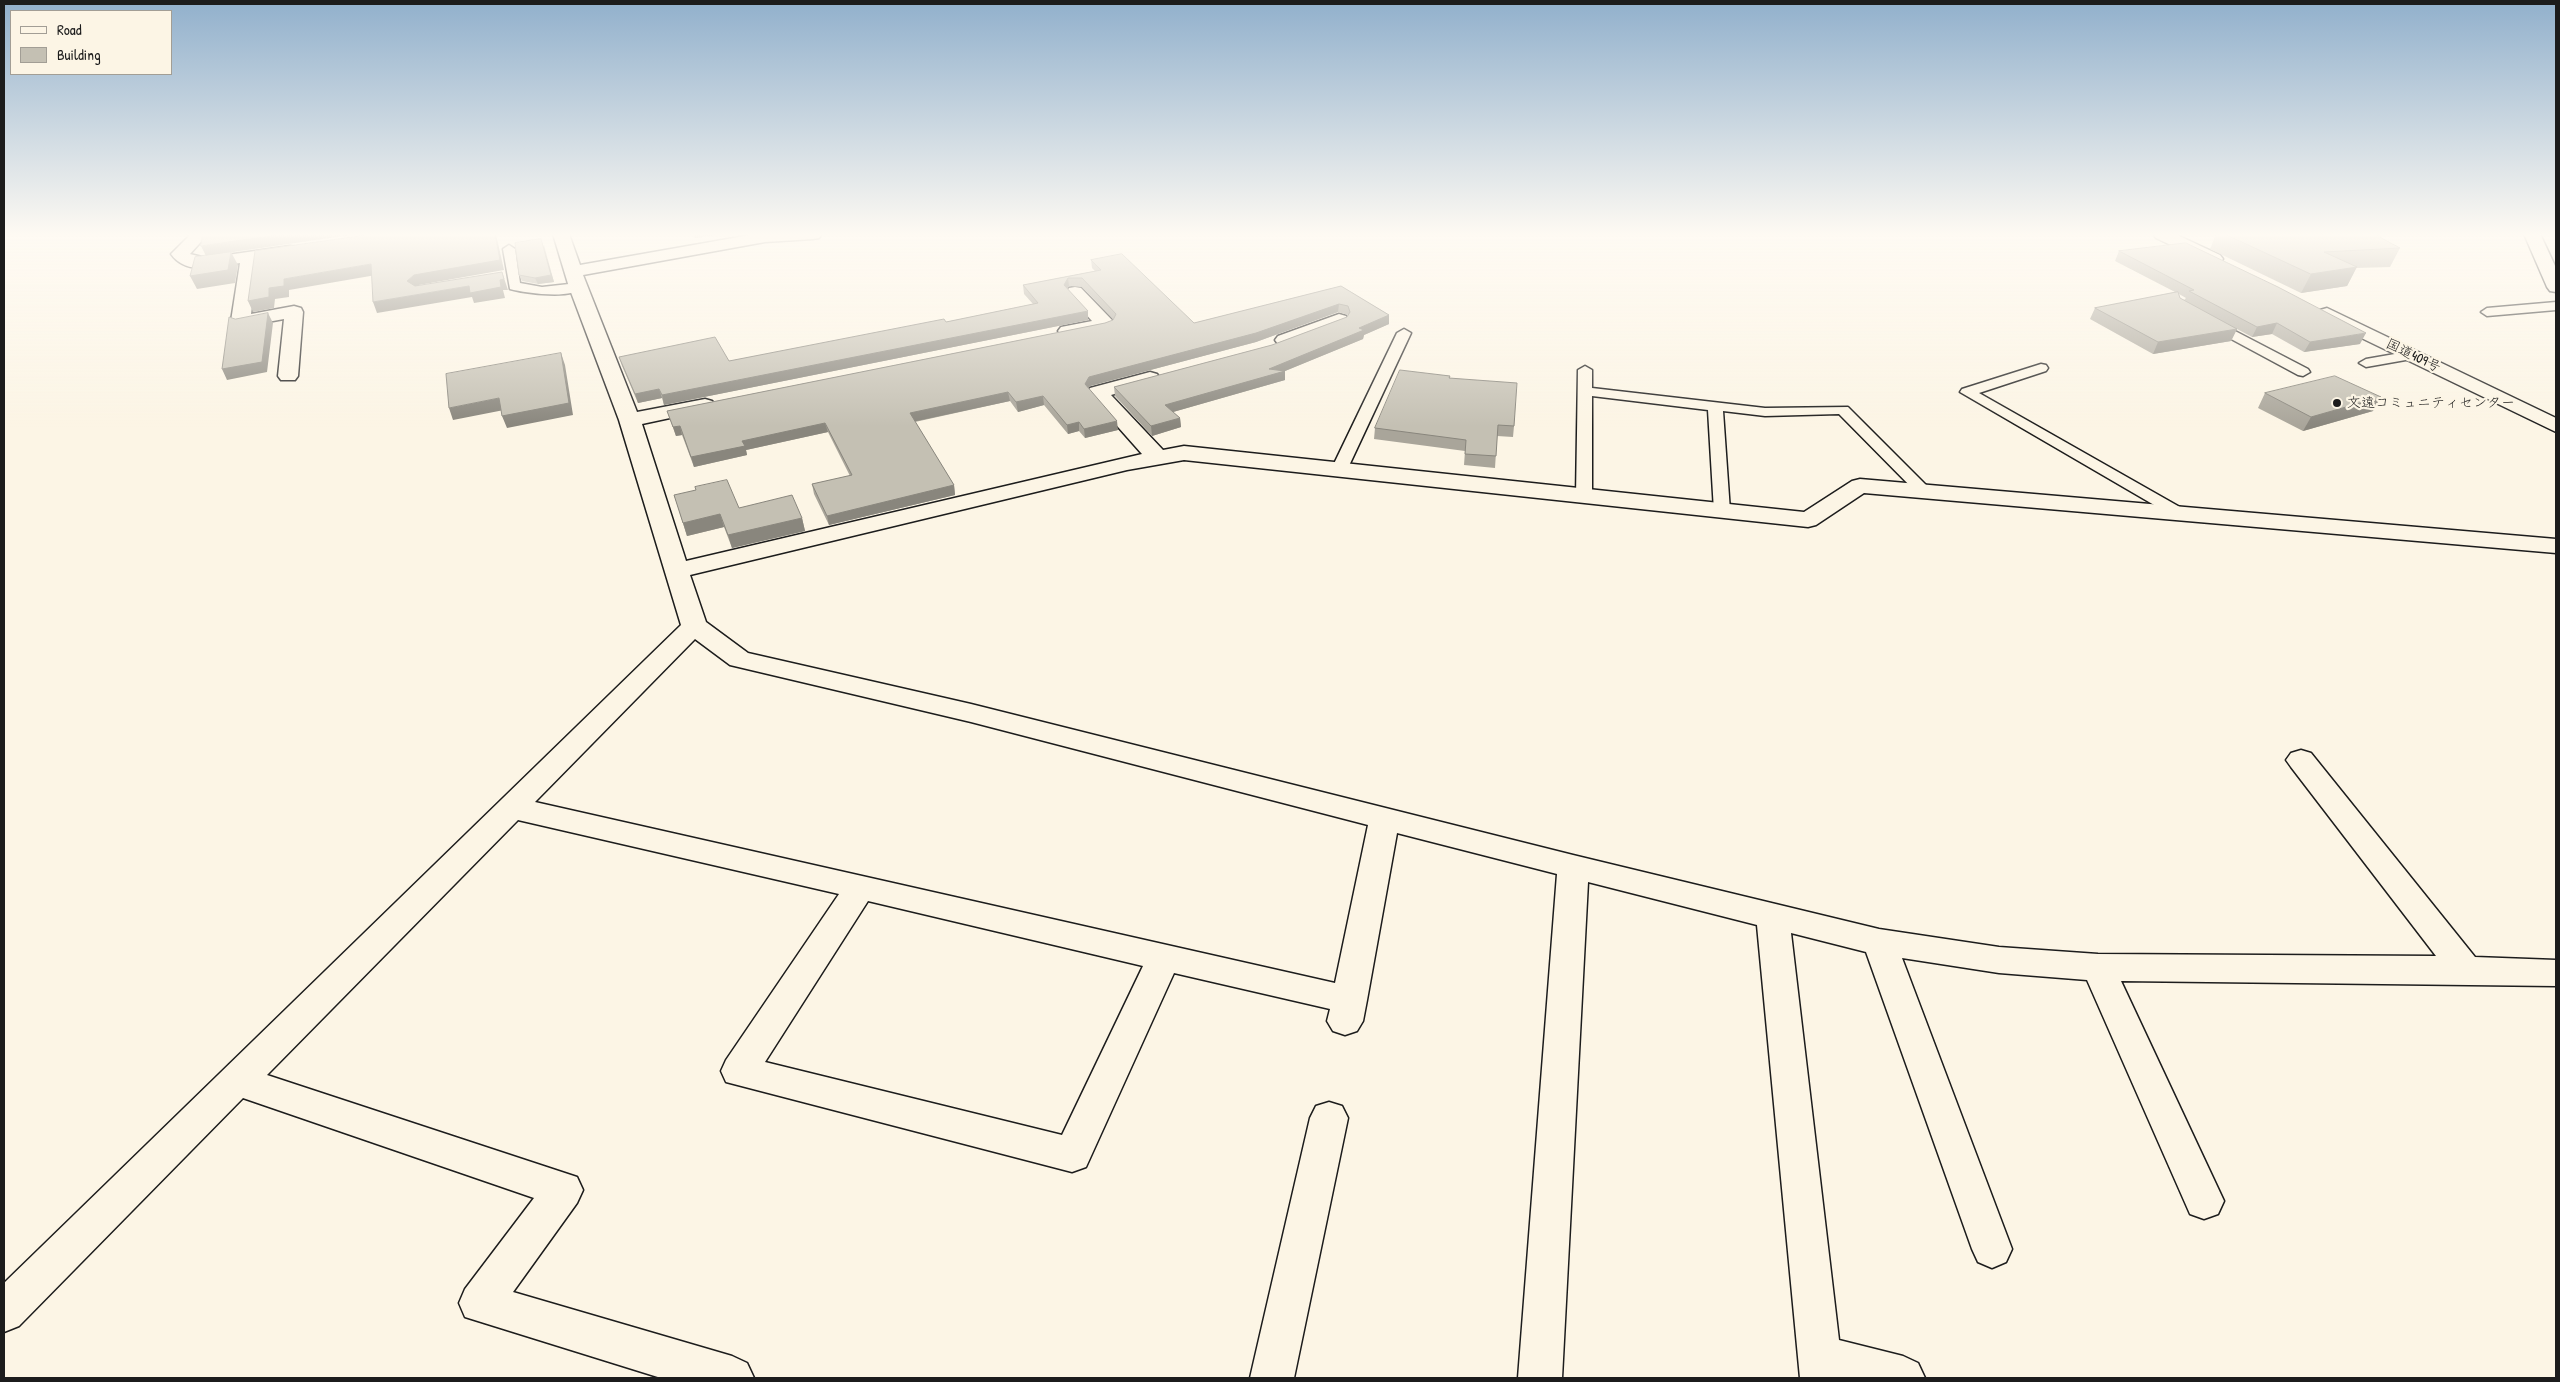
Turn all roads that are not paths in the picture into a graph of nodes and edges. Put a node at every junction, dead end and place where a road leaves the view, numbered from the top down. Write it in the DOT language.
graph roads {
  1 [pos="244,298"];
  2 [pos="583,298"];
  3 [pos="1081,298"];
  4 [pos="2556,306"];
  5 [pos="2313,308"];
  6 [pos="2487,312"];
  7 [pos="2196,314"];
  8 [pos="1338,320"];
  9 [pos="1404,333"];
  10 [pos="1047,335"];
  11 [pos="1264,348"];
  12 [pos="2412,355"];
  13 [pos="2366,362"];
  14 [pos="2041,368"];
  15 [pos="1585,370"];
  16 [pos="1171,372"];
  17 [pos="2304,372"];
  18 [pos="288,376"];
  19 [pos="1585,392"];
  20 [pos="727,400"];
  21 [pos="1715,406"];
  22 [pos="630,420"];
  23 [pos="2556,426"];
  24 [pos="1157,458"];
  25 [pos="1340,470"];
  26 [pos="1924,492"];
  27 [pos="1584,496"];
  28 [pos="1722,511"];
  29 [pos="2179,513"];
  30 [pos="2556,546"];
  31 [pos="679,570"];
  32 [pos="694,626"];
  33 [pos="2301,760"];
  34 [pos="510,807"];
  35 [pos="1384,819"];
  36 [pos="1573,867"];
  37 [pos="860,888"];
  38 [pos="1773,917"];
  39 [pos="1879,942"];
  40 [pos="1164,957"];
  41 [pos="2098,967"];
  42 [pos="2466,970"];
  43 [pos="2556,973"];
  44 [pos="235,1080"];
  45 [pos="1328,1118"];
  46 [pos="2204,1201"];
  47 [pos="1992,1249"];
  48 [pos="4,1312"];
  49 [pos="1821,1368"];
  50 [pos="732,1378"];
  51 [pos="1272,1378"];
  52 [pos="1540,1378"];
  53 [pos="1903,1378"];
  1 -- 18 [label="main road"];
  2 -- 22 [label="main road"];
  3 -- 10 [label="main road"];
  4 -- 6 [label="lane"];
  5 -- 12 [label="main road, 国道409号"];
  7 -- 17 [label="lane"];
  8 -- 11 [label="main road"];
  9 -- 25 [label="lane"];
  12 -- 13 [label="lane"];
  12 -- 23 [label="main road, 国道409号"];
  14 -- 29 [label="lane"];
  15 -- 19 [label="lane"];
  16 -- 24 [label="main road"];
  19 -- 21 [label="lane"];
  19 -- 27 [label="lane"];
  20 -- 22 [label="main road"];
  21 -- 26 [label="lane"];
  21 -- 28 [label="lane"];
  22 -- 31 [label="main road"];
  24 -- 25 [label="main road"];
  24 -- 31 [label="main road"];
  25 -- 27 [label="main road"];
  26 -- 28 [label="main road"];
  26 -- 29 [label="main road"];
  27 -- 28 [label="main road"];
  29 -- 30 [label="main road"];
  31 -- 32 [label="main road"];
  32 -- 34 [label="main road"];
  32 -- 35 [label="main road"];
  33 -- 42 [label="main road"];
  34 -- 37 [label="main road"];
  34 -- 44 [label="main road"];
  35 -- 36 [label="main road"];
  35 -- 40 [label="main road"];
  36 -- 38 [label="main road"];
  36 -- 52 [label="main road"];
  37 -- 40 [label="main road"];
  37 -- 40 [label="main road"];
  38 -- 39 [label="main road"];
  38 -- 49 [label="main road"];
  39 -- 41 [label="main road"];
  39 -- 47 [label="main road"];
  41 -- 42 [label="main road"];
  41 -- 46 [label="main road"];
  42 -- 43 [label="main road"];
  44 -- 48 [label="main road"];
  44 -- 50 [label="main road"];
  45 -- 51 [label="main road"];
  49 -- 53 [label="main road"];
}
